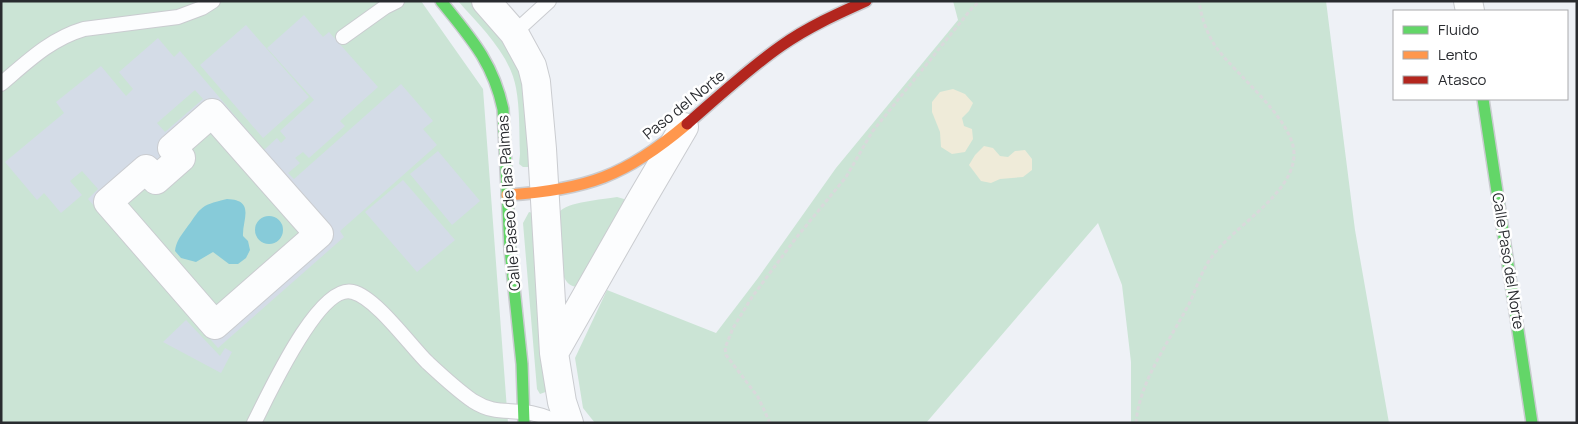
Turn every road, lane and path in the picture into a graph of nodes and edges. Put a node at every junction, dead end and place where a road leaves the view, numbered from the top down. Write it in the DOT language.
graph roads {
  1 [pos="213,1"];
  2 [pos="397,1"];
  3 [pos="441,1"];
  4 [pos="486,1"];
  5 [pos="548,1"];
  6 [pos="866,1"];
  7 [pos="980,1"];
  8 [pos="1199,1"];
  9 [pos="514,33"];
  10 [pos="343,37"];
  11 [pos="1,84"];
  12 [pos="1483,100"];
  13 [pos="684,127"];
  14 [pos="544,193"];
  15 [pos="507,195"];
  16 [pos="215,325"];
  17 [pos="554,353"];
  18 [pos="524,417"];
  19 [pos="254,423"];
  20 [pos="560,423"];
  21 [pos="569,423"];
  22 [pos="770,423"];
  23 [pos="1136,423"];
  24 [pos="1532,423"];
  1 -- 11 [label="lane"];
  2 -- 10 [label="lane"];
  3 -- 15 [label="street, Calle Paseo de las Palmas"];
  4 -- 9 [label="street"];
  5 -- 9 [label="lane"];
  6 -- 13 [label="street, Paso del Norte"];
  7 -- 22 [label="path"];
  8 -- 23 [label="path"];
  9 -- 14 [label="street"];
  12 -- 24 [label="street, Calle Paso del Norte"];
  13 -- 14 [label="street, Paso del Norte"];
  13 -- 17 [label="street"];
  14 -- 15 [label="street, Paso del Norte"];
  14 -- 17 [label="street"];
  15 -- 18 [label="street, Calle Paseo de las Palmas"];
  16 -- 16 [label="street"];
  17 -- 21 [label="street"];
  18 -- 19 [label="lane"];
  18 -- 20 [label="lane"];
}
